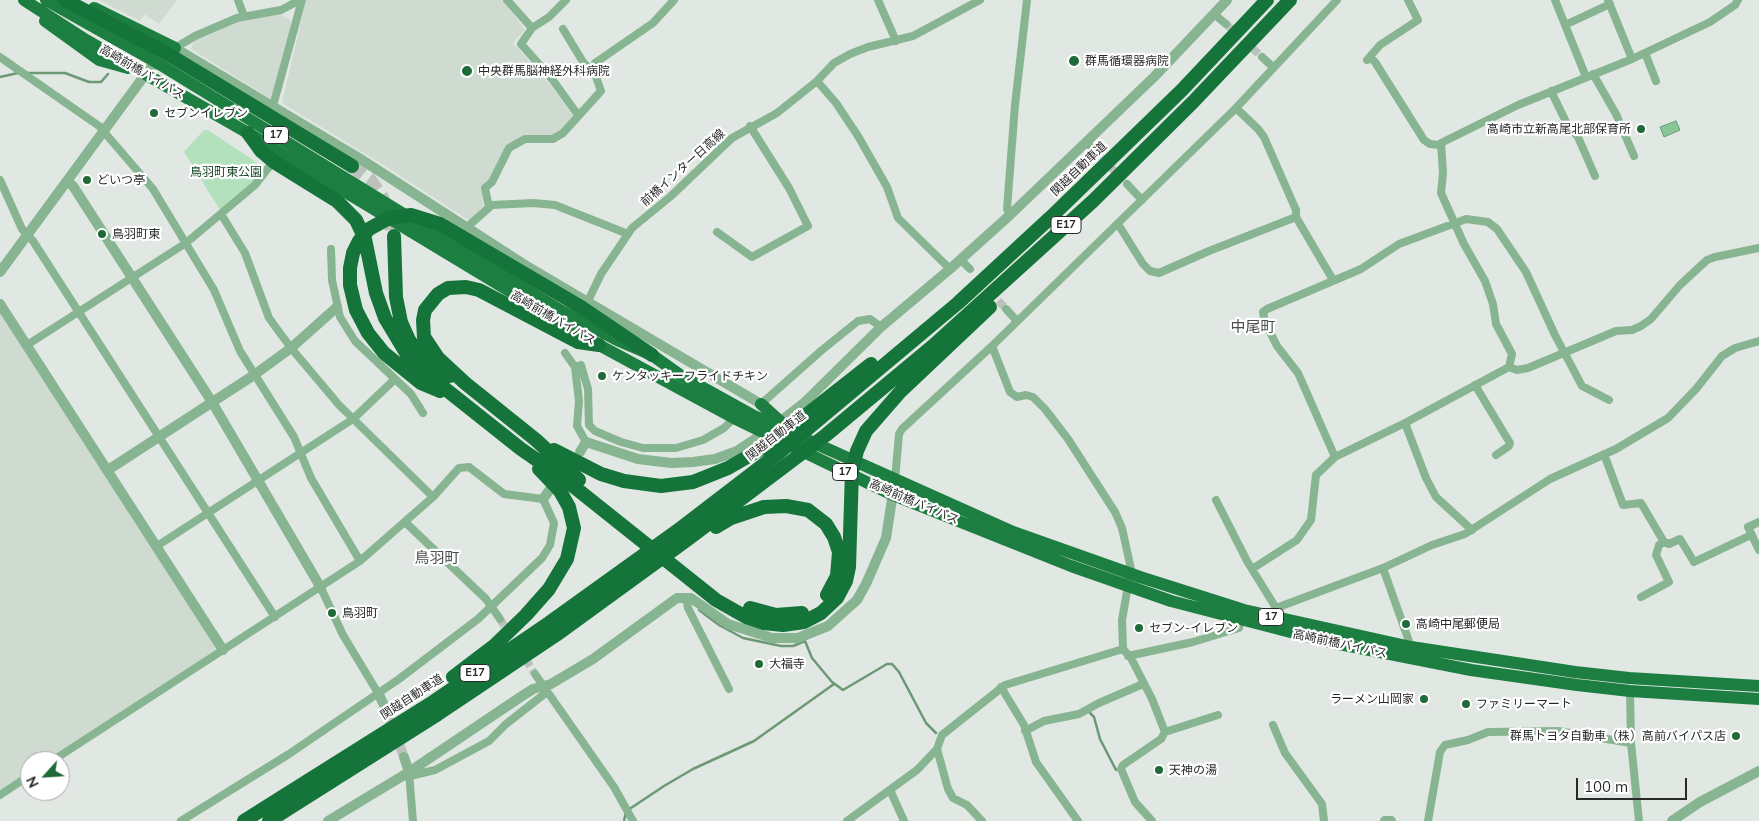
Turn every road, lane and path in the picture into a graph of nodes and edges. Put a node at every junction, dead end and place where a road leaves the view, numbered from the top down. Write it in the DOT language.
graph roads {
  1 [pos="46,0"];
  2 [pos="64,0"];
  3 [pos="76,0"];
  4 [pos="238,0"];
  5 [pos="301,0"];
  6 [pos="507,0"];
  7 [pos="566,0"];
  8 [pos="674,0"];
  9 [pos="878,0"];
  10 [pos="980,0"];
  11 [pos="1027,0"];
  12 [pos="1227,0"];
  13 [pos="1267,0"];
  14 [pos="1290,0"];
  15 [pos="1337,0"];
  16 [pos="1408,0"];
  17 [pos="1554,0"];
  18 [pos="1738,0"];
  19 [pos="28,2"];
  20 [pos="1609,2"];
  21 [pos="965,3"];
  22 [pos="1214,14"];
  23 [pos="244,16"];
  24 [pos="1226,24"];
  25 [pos="1565,25"];
  26 [pos="532,28"];
  27 [pos="563,29"];
  28 [pos="896,41"];
  29 [pos="1645,53"];
  30 [pos="166,54"];
  31 [pos="1262,57"];
  32 [pos="0,58"];
  33 [pos="1632,59"];
  34 [pos="1273,68"];
  35 [pos="594,71"];
  36 [pos="146,74"];
  37 [pos="1590,76"];
  38 [pos="818,81"];
  39 [pos="1656,81"];
  40 [pos="1550,92"];
  41 [pos="273,106"];
  42 [pos="1236,108"];
  43 [pos="578,115"];
  44 [pos="750,126"];
  45 [pos="104,131"];
  46 [pos="248,133"];
  47 [pos="1439,145"];
  48 [pos="1634,156"];
  49 [pos="352,166"];
  50 [pos="269,167"];
  51 [pos="1595,176"];
  52 [pos="0,180"];
  53 [pos="67,181"];
  54 [pos="1128,184"];
  55 [pos="1142,200"];
  56 [pos="1093,201"];
  57 [pos="489,207"];
  58 [pos="221,214"];
  59 [pos="1010,215"];
  60 [pos="1296,217"];
  61 [pos="1455,223"];
  62 [pos="1118,224"];
  63 [pos="466,228"];
  64 [pos="717,232"];
  65 [pos="628,234"];
  66 [pos="27,235"];
  67 [pos="394,236"];
  68 [pos="186,243"];
  69 [pos="1759,248"];
  70 [pos="331,249"];
  71 [pos="961,260"];
  72 [pos="970,269"];
  73 [pos="950,270"];
  74 [pos="0,272"];
  75 [pos="132,278"];
  76 [pos="1333,280"];
  77 [pos="588,301"];
  78 [pos="0,304"];
  79 [pos="337,307"];
  80 [pos="1006,309"];
  81 [pos="79,312"];
  82 [pos="1017,321"];
  83 [pos="881,327"];
  84 [pos="1759,341"];
  85 [pos="27,344"];
  86 [pos="599,345"];
  87 [pos="992,346"];
  88 [pos="291,348"];
  89 [pos="1564,352"];
  90 [pos="565,353"];
  91 [pos="652,355"];
  92 [pos="575,367"];
  93 [pos="1509,367"];
  94 [pos="254,375"];
  95 [pos="395,379"];
  96 [pos="465,383"];
  97 [pos="1474,385"];
  98 [pos="454,398"];
  99 [pos="1609,400"];
  100 [pos="212,402"];
  101 [pos="760,404"];
  102 [pos="424,413"];
  103 [pos="734,418"];
  104 [pos="353,419"];
  105 [pos="801,420"];
  106 [pos="1405,423"];
  107 [pos="160,437"];
  108 [pos="536,440"];
  109 [pos="586,442"];
  110 [pos="762,442"];
  111 [pos="809,442"];
  112 [pos="643,448"];
  113 [pos="521,449"];
  114 [pos="580,452"];
  115 [pos="301,453"];
  116 [pos="1604,454"];
  117 [pos="1496,455"];
  118 [pos="1335,457"];
  119 [pos="638,460"];
  120 [pos="108,470"];
  121 [pos="258,480"];
  122 [pos="896,480"];
  123 [pos="551,488"];
  124 [pos="893,495"];
  125 [pos="433,497"];
  126 [pos="543,499"];
  127 [pos="1216,500"];
  128 [pos="209,513"];
  129 [pos="404,522"];
  130 [pos="1759,522"];
  131 [pos="1472,530"];
  132 [pos="1751,535"];
  133 [pos="686,538"];
  134 [pos="1664,542"];
  135 [pos="156,546"];
  136 [pos="1759,550"];
  137 [pos="360,561"];
  138 [pos="647,566"];
  139 [pos="1383,568"];
  140 [pos="1252,569"];
  141 [pos="1131,574"];
  142 [pos="1129,587"];
  143 [pos="321,588"];
  144 [pos="686,597"];
  145 [pos="1641,597"];
  146 [pos="492,607"];
  147 [pos="1274,613"];
  148 [pos="276,617"];
  149 [pos="500,619"];
  150 [pos="1240,621"];
  151 [pos="1411,647"];
  152 [pos="1123,648"];
  153 [pos="223,650"];
  154 [pos="1128,656"];
  155 [pos="535,674"];
  156 [pos="1143,684"];
  157 [pos="1759,686"];
  158 [pos="1001,687"];
  159 [pos="545,689"];
  160 [pos="729,689"];
  161 [pos="1630,691"];
  162 [pos="378,693"];
  163 [pos="1759,699"];
  164 [pos="383,703"];
  165 [pos="1218,715"];
  166 [pos="1274,726"];
  167 [pos="1025,731"];
  168 [pos="1165,732"];
  169 [pos="1631,743"];
  170 [pos="937,749"];
  171 [pos="67,751"];
  172 [pos="404,757"];
  173 [pos="1759,771"];
  174 [pos="409,774"];
  175 [pos="20,782"];
  176 [pos="308,782"];
  177 [pos="890,790"];
  178 [pos="0,795"];
  179 [pos="181,821"];
  180 [pos="244,821"];
  181 [pos="269,821"];
  182 [pos="328,821"];
  183 [pos="413,821"];
  184 [pos="633,821"];
  185 [pos="848,821"];
  186 [pos="904,821"];
  187 [pos="982,821"];
  188 [pos="1078,821"];
  189 [pos="1152,821"];
  190 [pos="1324,821"];
  191 [pos="1385,821"];
  192 [pos="1391,821"];
  193 [pos="1428,821"];
  194 [pos="1639,821"];
  195 [pos="1672,821"];
  1 -- 30 [label="highway, 高崎前橋バイパス / 17"];
  2 -- 30 [label="highway"];
  3 -- 30 [label="highway"];
  4 -- 23 [label="street"];
  5 -- 23 [label="street"];
  5 -- 41 [label="street"];
  6 -- 26 [label="street"];
  7 -- 26 [label="street"];
  8 -- 35 [label="street"];
  9 -- 28 [label="street"];
  10 -- 21 [label="street, 前橋インター日高線"];
  11 -- 59 [label="street"];
  12 -- 22 [label="street"];
  13 -- 105 [label="highway, 関越自動車道 / E17"];
  14 -- 56 [label="highway, 関越自動車道 / E17"];
  15 -- 34 [label="street"];
  16 -- 47 [label="street"];
  17 -- 25 [label="street"];
  18 -- 29 [label="street"];
  19 -- 36 [label="highway, 高崎前橋バイパス / 17"];
  20 -- 25 [label="street"];
  20 -- 33 [label="street"];
  21 -- 28 [label="street, 前橋インター日高線"];
  22 -- 24 [label="street"];
  22 -- 59 [label="street"];
  23 -- 30 [label="street"];
  25 -- 37 [label="street"];
  26 -- 43 [label="street"];
  27 -- 35 [label="street"];
  28 -- 38 [label="street, 前橋インター日高線"];
  29 -- 33 [label="street"];
  29 -- 39 [label="street"];
  30 -- 36 [label="street"];
  30 -- 41 [label="street"];
  30 -- 49 [label="highway"];
  30 -- 91 [label="highway, 高崎前橋バイパス / 17"];
  31 -- 34 [label="street"];
  32 -- 45 [label="street"];
  33 -- 37 [label="street"];
  34 -- 42 [label="street"];
  35 -- 43 [label="street"];
  36 -- 45 [label="street"];
  36 -- 46 [label="highway, 高崎前橋バイパス / 17"];
  37 -- 40 [label="street"];
  37 -- 48 [label="street"];
  38 -- 44 [label="street, 前橋インター日高線"];
  38 -- 73 [label="street"];
  40 -- 47 [label="street"];
  40 -- 51 [label="street"];
  41 -- 63 [label="street"];
  42 -- 55 [label="street"];
  42 -- 60 [label="street"];
  43 -- 57 [label="street"];
  44 -- 64 [label="street"];
  44 -- 65 [label="street, 前橋インター日高線"];
  45 -- 53 [label="street"];
  45 -- 68 [label="street"];
  46 -- 86 [label="highway, 高崎前橋バイパス / 17"];
  46 -- 98 [label="highway"];
  47 -- 61 [label="street"];
  50 -- 58 [label="street"];
  52 -- 66 [label="street"];
  53 -- 66 [label="street"];
  53 -- 75 [label="street"];
  54 -- 55 [label="street"];
  55 -- 62 [label="street"];
  56 -- 113 [label="highway"];
  56 -- 133 [label="highway, 関越自動車道 / E17"];
  57 -- 63 [label="street"];
  57 -- 65 [label="street"];
  58 -- 68 [label="street"];
  58 -- 88 [label="street"];
  59 -- 71 [label="street"];
  60 -- 62 [label="street"];
  60 -- 76 [label="street"];
  61 -- 76 [label="street"];
  61 -- 89 [label="street"];
  61 -- 93 [label="street"];
  62 -- 82 [label="street"];
  63 -- 77 [label="street"];
  65 -- 77 [label="street, 前橋インター日高線"];
  66 -- 74 [label="street"];
  66 -- 81 [label="street"];
  67 -- 96 [label="highway"];
  68 -- 75 [label="street"];
  68 -- 94 [label="street"];
  69 -- 89 [label="street"];
  70 -- 79 [label="street"];
  71 -- 72 [label="street"];
  71 -- 73 [label="street"];
  73 -- 83 [label="street"];
  75 -- 81 [label="street"];
  75 -- 100 [label="street"];
  76 -- 118 [label="street"];
  77 -- 101 [label="street"];
  78 -- 85 [label="street"];
  79 -- 88 [label="street"];
  79 -- 95 [label="street"];
  80 -- 82 [label="street"];
  81 -- 85 [label="street"];
  81 -- 107 [label="street"];
  82 -- 87 [label="street"];
  83 -- 101 [label="street"];
  83 -- 105 [label="street"];
  84 -- 116 [label="street"];
  85 -- 120 [label="street"];
  86 -- 96 [label="highway"];
  86 -- 103 [label="highway, 高崎前橋バイパス / 17"];
  87 -- 122 [label="street"];
  87 -- 141 [label="street"];
  88 -- 94 [label="street"];
  88 -- 104 [label="street"];
  89 -- 93 [label="street"];
  89 -- 99 [label="street"];
  90 -- 92 [label="street"];
  91 -- 98 [label="highway"];
  91 -- 111 [label="highway, 高崎前橋バイパス / 17"];
  92 -- 109 [label="street"];
  92 -- 112 [label="street"];
  93 -- 97 [label="street"];
  94 -- 100 [label="street"];
  94 -- 115 [label="street"];
  95 -- 102 [label="street"];
  95 -- 104 [label="street"];
  96 -- 108 [label="highway"];
  97 -- 106 [label="street"];
  97 -- 117 [label="street"];
  98 -- 113 [label="highway"];
  100 -- 107 [label="street"];
  100 -- 121 [label="street"];
  101 -- 111 [label="highway"];
  103 -- 112 [label="street"];
  103 -- 124 [label="highway, 高崎前橋バイパス / 17"];
  104 -- 115 [label="street"];
  104 -- 125 [label="street"];
  105 -- 110 [label="highway"];
  105 -- 133 [label="highway, 関越自動車道 / E17"];
  106 -- 118 [label="street"];
  106 -- 131 [label="street"];
  107 -- 120 [label="street"];
  107 -- 128 [label="street"];
  108 -- 110 [label="highway"];
  108 -- 133 [label="highway"];
  109 -- 114 [label="street"];
  109 -- 119 [label="street"];
  110 -- 119 [label="street"];
  111 -- 122 [label="highway, 高崎前橋バイパス / 17"];
  112 -- 119 [label="street"];
  113 -- 176 [label="highway"];
  115 -- 121 [label="street"];
  115 -- 137 [label="street"];
  116 -- 131 [label="street"];
  116 -- 134 [label="street"];
  118 -- 140 [label="street"];
  120 -- 135 [label="street"];
  121 -- 128 [label="street"];
  121 -- 143 [label="street"];
  122 -- 124 [label="street"];
  122 -- 141 [label="highway, 高崎前橋バイパス / 17"];
  123 -- 126 [label="street"];
  124 -- 142 [label="highway, 高崎前橋バイパス / 17"];
  124 -- 144 [label="street"];
  125 -- 126 [label="street"];
  125 -- 129 [label="street"];
  126 -- 146 [label="street"];
  127 -- 140 [label="street"];
  128 -- 135 [label="street"];
  128 -- 148 [label="street"];
  129 -- 137 [label="street"];
  129 -- 146 [label="street"];
  130 -- 132 [label="street"];
  131 -- 139 [label="street"];
  132 -- 134 [label="street"];
  132 -- 136 [label="street"];
  133 -- 138 [label="highway, 関越自動車道 / E17"];
  133 -- 138 [label="highway"];
  134 -- 145 [label="street"];
  135 -- 153 [label="street"];
  137 -- 143 [label="street"];
  138 -- 176 [label="highway, 関越自動車道 / E17"];
  138 -- 181 [label="highway, 関越自動車道 / E17"];
  139 -- 147 [label="street"];
  139 -- 151 [label="street"];
  140 -- 147 [label="street"];
  141 -- 142 [label="street"];
  141 -- 147 [label="highway, 高崎前橋バイパス / 17"];
  142 -- 150 [label="highway, 高崎前橋バイパス / 17"];
  142 -- 152 [label="street"];
  143 -- 148 [label="street"];
  143 -- 162 [label="street"];
  144 -- 159 [label="street"];
  144 -- 160 [label="street"];
  146 -- 149 [label="street"];
  146 -- 162 [label="street"];
  147 -- 151 [label="highway, 高崎前橋バイパス / 17"];
  148 -- 153 [label="street"];
  150 -- 154 [label="street"];
  150 -- 161 [label="highway, 高崎前橋バイパス / 17"];
  151 -- 157 [label="highway, 高崎前橋バイパス / 17"];
  152 -- 154 [label="street"];
  152 -- 158 [label="street"];
  153 -- 171 [label="street"];
  154 -- 156 [label="street"];
  155 -- 159 [label="street"];
  156 -- 167 [label="street"];
  156 -- 168 [label="street"];
  158 -- 167 [label="street"];
  158 -- 170 [label="street"];
  159 -- 174 [label="street"];
  159 -- 174 [label="street"];
  159 -- 184 [label="street"];
  161 -- 163 [label="highway, 高崎前橋バイパス / 17"];
  161 -- 169 [label="street"];
  162 -- 164 [label="street"];
  162 -- 179 [label="street"];
  165 -- 168 [label="street"];
  166 -- 190 [label="street"];
  167 -- 188 [label="street"];
  168 -- 189 [label="street"];
  169 -- 193 [label="street"];
  169 -- 194 [label="street"];
  170 -- 177 [label="street"];
  170 -- 187 [label="street"];
  172 -- 174 [label="street"];
  173 -- 195 [label="street"];
  174 -- 182 [label="street"];
  174 -- 183 [label="street"];
  175 -- 178 [label="street"];
  176 -- 180 [label="highway, 関越自動車道 / E17"];
  177 -- 185 [label="street"];
  177 -- 186 [label="street"];
  191 -- 192 [label="street"];
}
